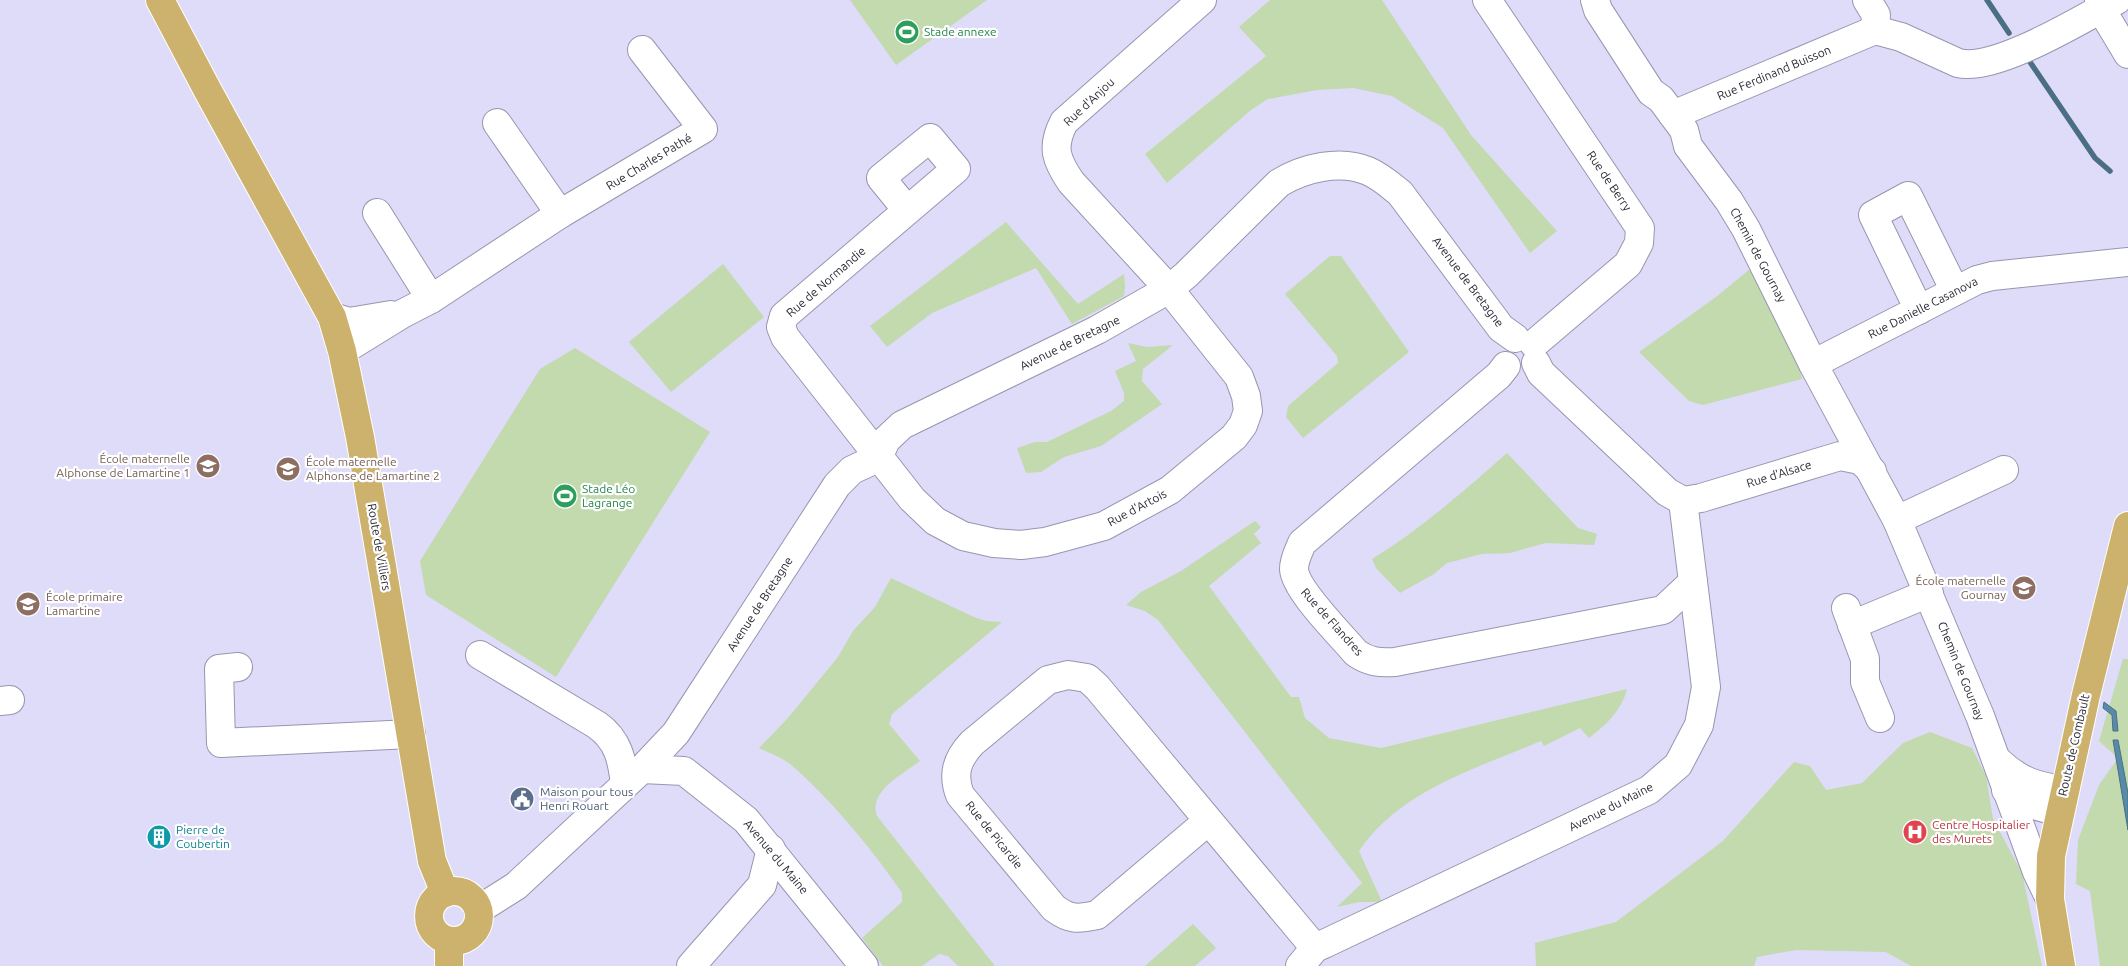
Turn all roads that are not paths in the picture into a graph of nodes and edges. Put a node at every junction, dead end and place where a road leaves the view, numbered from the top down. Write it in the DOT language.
graph roads {
  1 [pos="160,0"];
  2 [pos="1202,0"];
  3 [pos="1487,0"];
  4 [pos="1595,0"];
  5 [pos="1867,0"];
  6 [pos="2106,3"];
  7 [pos="1875,30"];
  8 [pos="642,50"];
  9 [pos="2128,54"];
  10 [pos="1673,115"];
  11 [pos="497,123"];
  12 [pos="907,210"];
  13 [pos="377,213"];
  14 [pos="560,214"];
  15 [pos="2128,262"];
  16 [pos="1168,289"];
  17 [pos="1955,291"];
  18 [pos="431,299"];
  19 [pos="1918,310"];
  20 [pos="402,314"];
  21 [pos="332,317"];
  22 [pos="1528,348"];
  23 [pos="342,351"];
  24 [pos="1814,364"];
  25 [pos="1506,366"];
  26 [pos="1843,420"];
  27 [pos="878,458"];
  28 [pos="1825,460"];
  29 [pos="2004,470"];
  30 [pos="1872,471"];
  31 [pos="1683,501"];
  32 [pos="1897,520"];
  33 [pos="2128,526"];
  34 [pos="1693,582"];
  35 [pos="1929,593"];
  36 [pos="480,655"];
  37 [pos="238,667"];
  38 [pos="1880,718"];
  39 [pos="411,734"];
  40 [pos="670,740"];
  41 [pos="1998,761"];
  42 [pos="684,771"];
  43 [pos="633,776"];
  44 [pos="2006,790"];
  45 [pos="2061,802"];
  46 [pos="1208,821"];
  47 [pos="771,849"];
  48 [pos="799,883"];
  49 [pos="762,886"];
  50 [pos="445,893"];
  51 [pos="2050,898"];
  52 [pos="478,910"];
  53 [pos="449,954"];
  54 [pos="1308,957"];
  55 [pos="691,966"];
  56 [pos="864,966"];
  57 [pos="2061,966"];
  1 -- 21 [label="main road, Route de Villiers"];
  2 -- 16 [label="street, Rue d'Anjou"];
  3 -- 22 [label="street, Rue de Berry"];
  4 -- 10 [label="street, Chemin de Gournay"];
  5 -- 7 [label="street"];
  6 -- 7 [label="street"];
  6 -- 9 [label="street"];
  7 -- 10 [label="street, Rue Ferdinand Buisson"];
  8 -- 14 [label="street, Rue Charles Pathé"];
  10 -- 24 [label="street, Chemin de Gournay"];
  11 -- 14 [label="street"];
  12 -- 27 [label="street, Rue de Normandie"];
  13 -- 18 [label="street"];
  14 -- 18 [label="street, Rue Charles Pathé"];
  15 -- 17 [label="street, Rue Danielle Casanova"];
  16 -- 22 [label="street, Avenue de Bretagne"];
  16 -- 27 [label="street, Avenue de Bretagne"];
  16 -- 27 [label="street, Rue d'Artois"];
  17 -- 19 [label="street, Rue Danielle Casanova"];
  17 -- 19 [label="street"];
  18 -- 20 [label="street, Rue Charles Pathé"];
  19 -- 24 [label="street, Rue Danielle Casanova"];
  20 -- 21 [label="street"];
  20 -- 23 [label="street"];
  21 -- 23 [label="main road, Route de Villiers"];
  22 -- 25 [label="street, Rue de Berry"];
  22 -- 31 [label="street, Avenue de Bretagne"];
  23 -- 39 [label="main road, Route de Villiers"];
  24 -- 26 [label="street, Chemin de Gournay"];
  25 -- 34 [label="street, Rue de Flandres"];
  26 -- 28 [label="street"];
  26 -- 30 [label="street, Chemin de Gournay"];
  27 -- 40 [label="street, Avenue de Bretagne"];
  28 -- 30 [label="street, Rue d'Alsace"];
  28 -- 31 [label="street, Rue d'Alsace"];
  29 -- 32 [label="street"];
  30 -- 32 [label="street, Chemin de Gournay"];
  31 -- 34 [label="street, Avenue du Maine"];
  32 -- 35 [label="street, Chemin de Gournay"];
  33 -- 45 [label="main road, Route de Combault"];
  34 -- 54 [label="street, Avenue du Maine"];
  35 -- 38 [label="street"];
  35 -- 41 [label="street, Chemin de Gournay"];
  36 -- 43 [label="street"];
  37 -- 39 [label="street"];
  39 -- 50 [label="main road, Route de Villiers"];
  40 -- 42 [label="street"];
  40 -- 43 [label="street, Avenue de Bretagne"];
  41 -- 44 [label="street, Chemin de Gournay"];
  41 -- 45 [label="street, Chemin de Gournay"];
  42 -- 43 [label="street"];
  42 -- 47 [label="street, Avenue du Maine"];
  43 -- 52 [label="street, Avenue de Bretagne"];
  44 -- 45 [label="street"];
  44 -- 51 [label="street, Chemin de Gournay"];
  45 -- 51 [label="main road, Route de Combault"];
  46 -- 46 [label="street, Rue de Picardie"];
  46 -- 54 [label="street, Rue de Picardie"];
  47 -- 48 [label="street, Avenue du Maine"];
  47 -- 49 [label="street"];
  48 -- 49 [label="street"];
  48 -- 56 [label="street, Avenue du Maine"];
  49 -- 55 [label="street"];
  50 -- 52 [label="main road"];
  50 -- 53 [label="main road"];
  51 -- 57 [label="main road, Route de Combault"];
  52 -- 53 [label="main road"];
}
